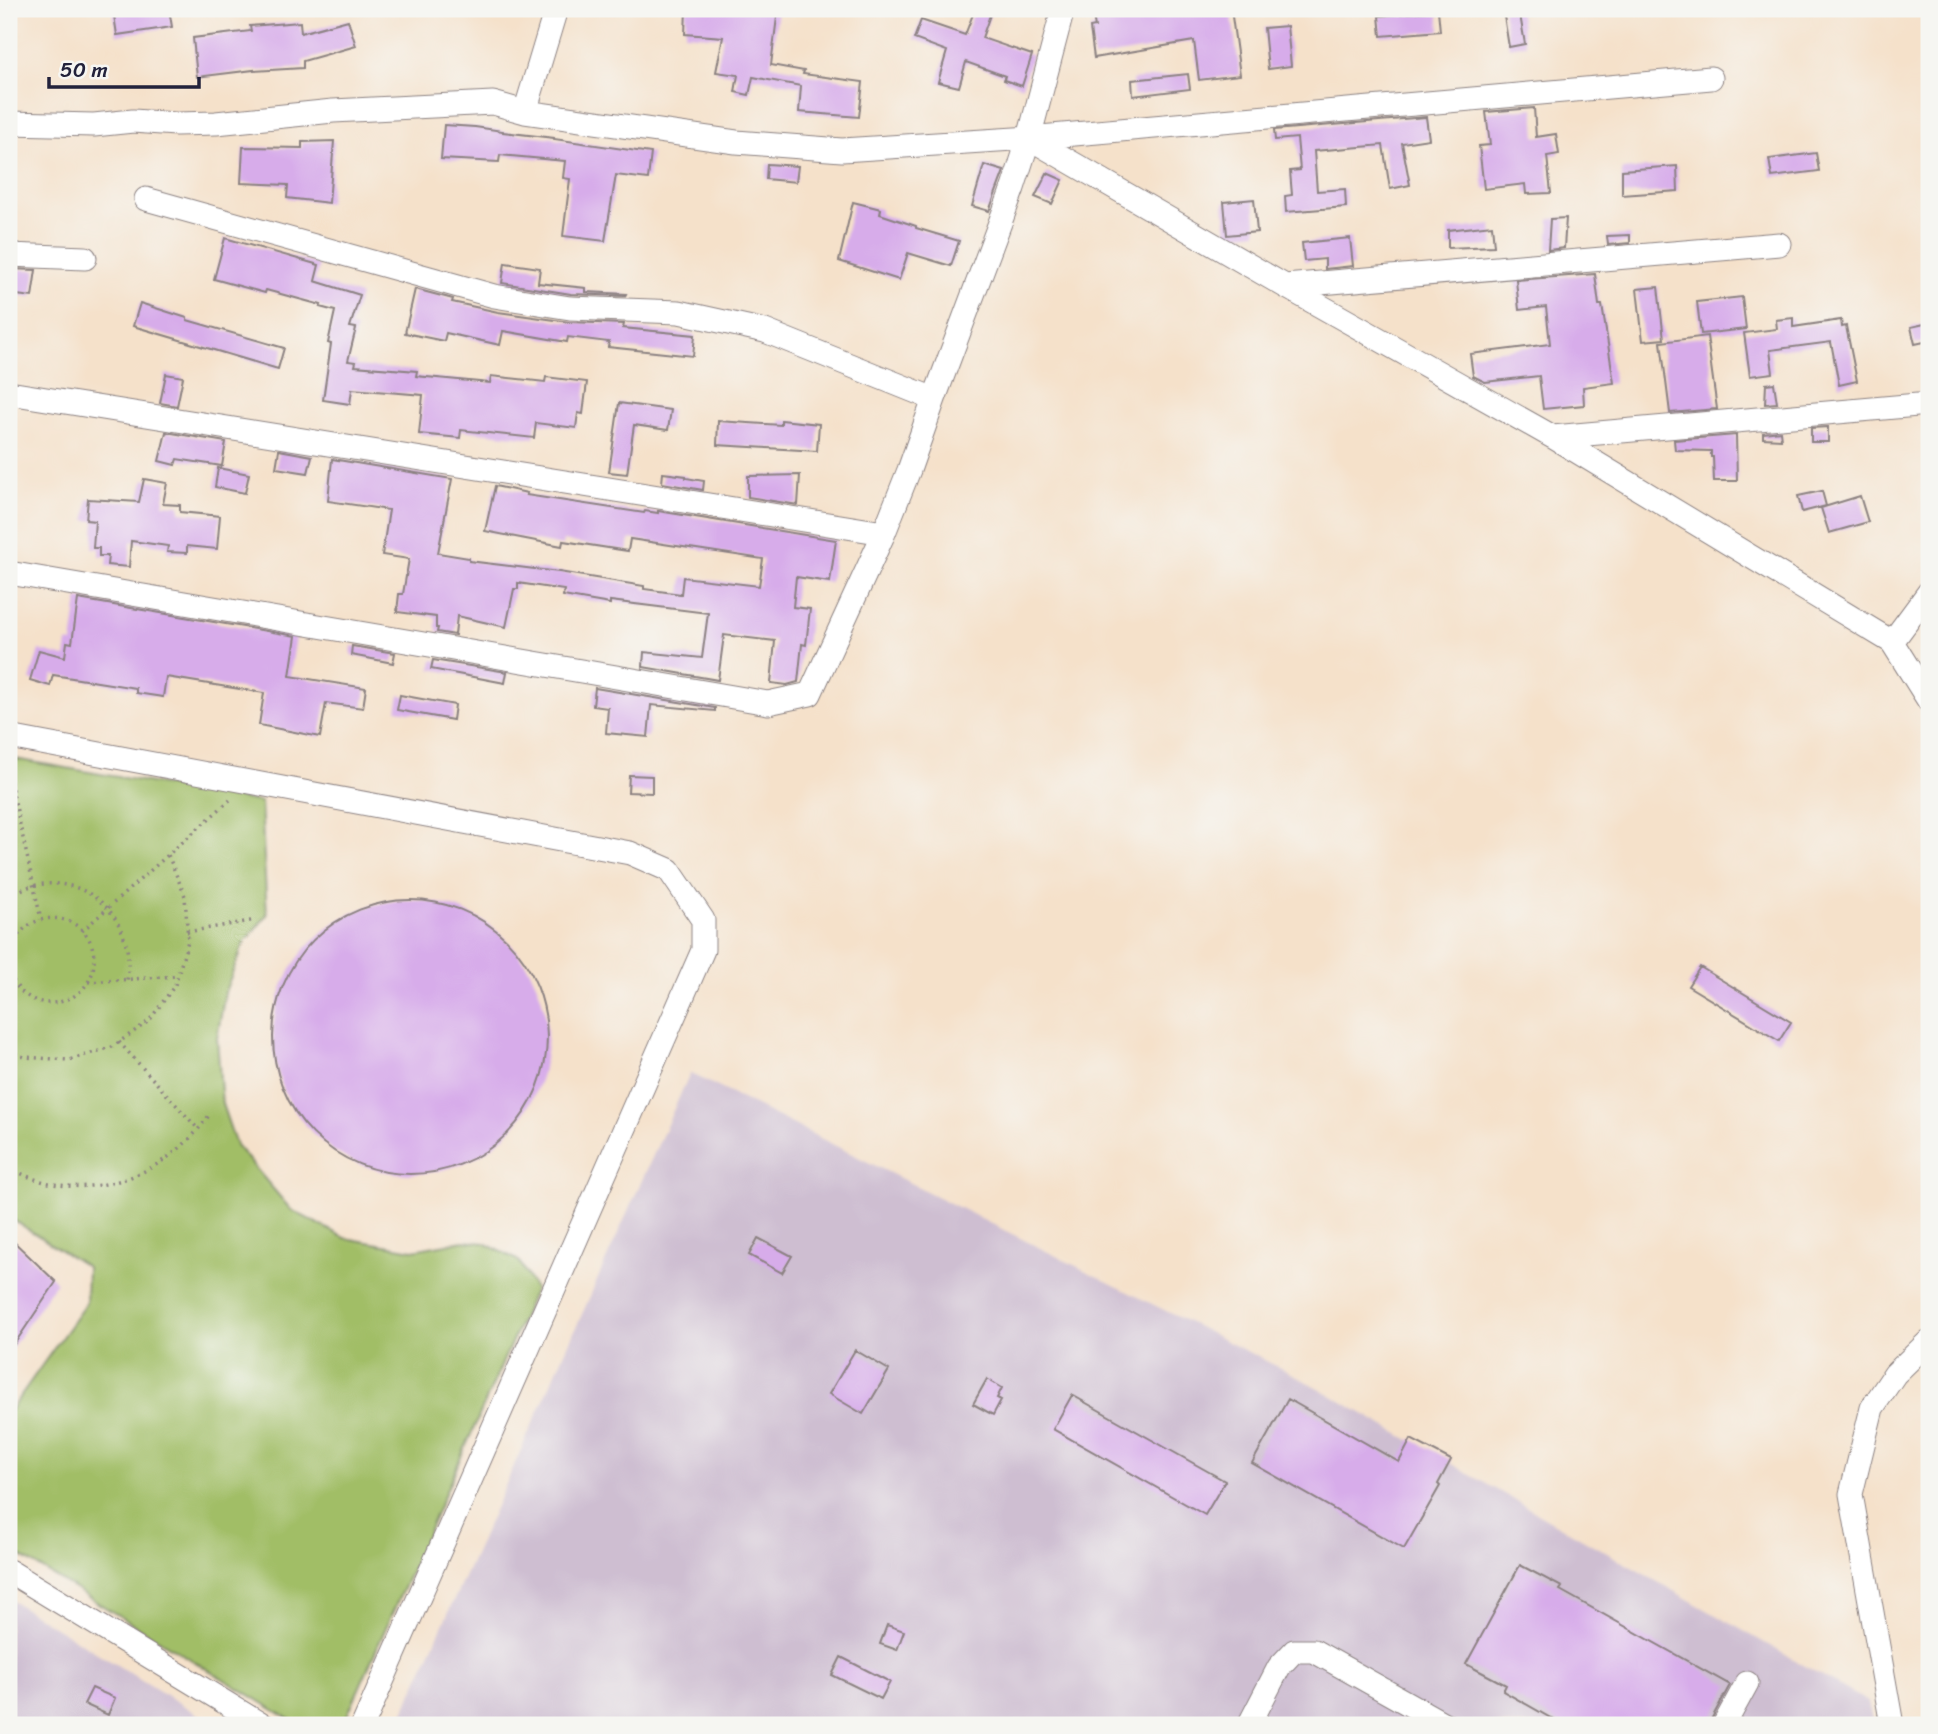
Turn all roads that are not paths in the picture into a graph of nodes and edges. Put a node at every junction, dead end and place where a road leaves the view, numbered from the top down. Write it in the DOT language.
graph roads {
  1 [pos="556,9"];
  2 [pos="1063,9"];
  3 [pos="1711,78"];
  4 [pos="525,112"];
  5 [pos="9,123"];
  6 [pos="1029,138"];
  7 [pos="146,199"];
  8 [pos="1779,244"];
  9 [pos="9,256"];
  10 [pos="85,258"];
  11 [pos="1285,286"];
  12 [pos="9,393"];
  13 [pos="934,399"];
  14 [pos="1929,404"];
  15 [pos="1553,437"];
  16 [pos="884,533"];
  17 [pos="9,573"];
  18 [pos="1929,592"];
  19 [pos="1892,642"];
  20 [pos="1929,701"];
  21 [pos="9,737"];
  22 [pos="1929,1340"];
  23 [pos="9,1571"];
  24 [pos="1747,1683"];
  25 [pos="262,1725"];
  26 [pos="363,1725"];
  27 [pos="1250,1725"];
  28 [pos="1446,1725"];
  29 [pos="1724,1725"];
  30 [pos="1892,1725"];
  1 -- 4 [label="street"];
  2 -- 6 [label="street"];
  3 -- 6 [label="street"];
  4 -- 5 [label="street"];
  4 -- 6 [label="street"];
  6 -- 11 [label="street"];
  6 -- 13 [label="street"];
  7 -- 13 [label="street"];
  8 -- 11 [label="street"];
  9 -- 10 [label="street"];
  11 -- 15 [label="street"];
  12 -- 16 [label="street"];
  13 -- 16 [label="street"];
  14 -- 15 [label="street"];
  15 -- 19 [label="street"];
  16 -- 17 [label="street"];
  18 -- 19 [label="street"];
  19 -- 20 [label="street"];
  21 -- 26 [label="street"];
  22 -- 30 [label="street"];
  23 -- 25 [label="street"];
  24 -- 29 [label="street"];
  27 -- 28 [label="street"];
}
